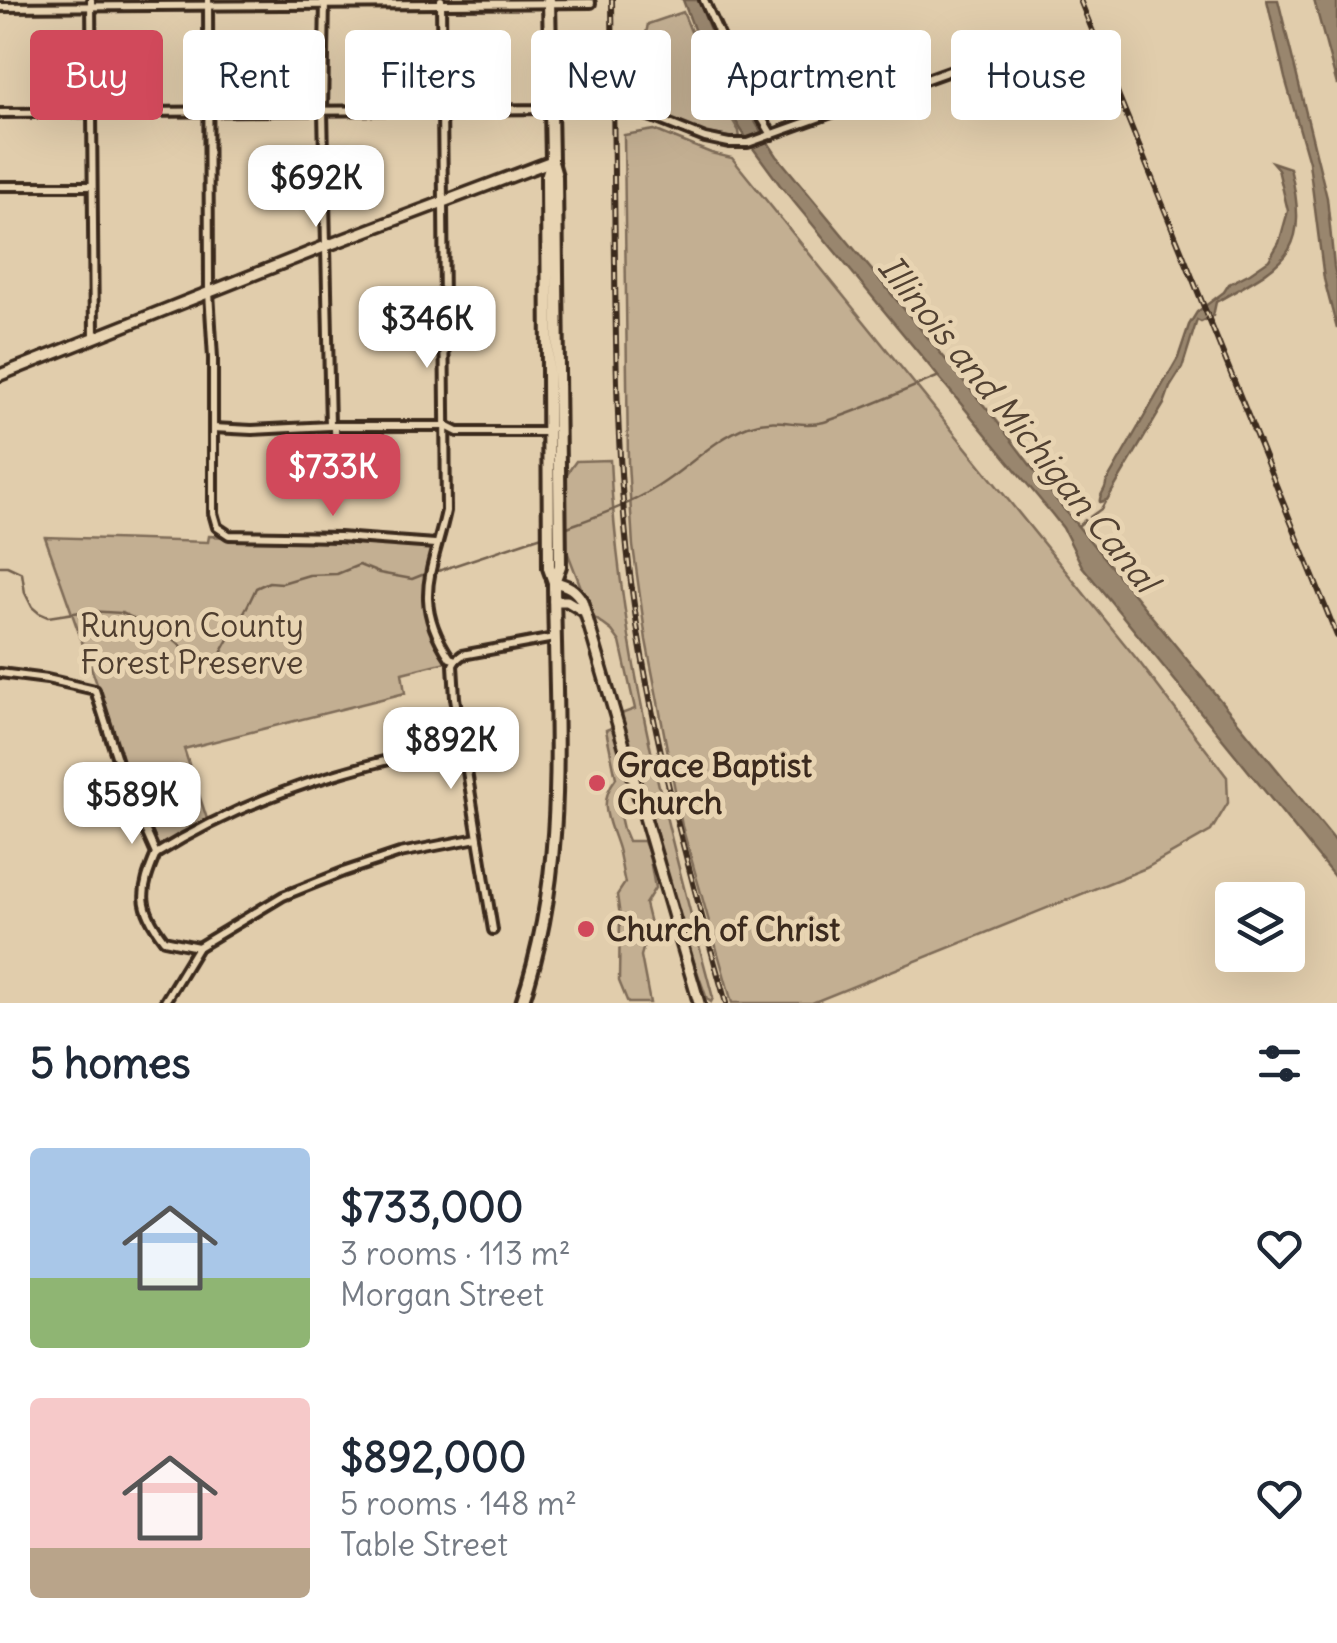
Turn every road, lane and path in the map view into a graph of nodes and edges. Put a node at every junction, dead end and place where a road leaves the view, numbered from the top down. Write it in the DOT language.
graph roads {
  1 [pos="704,0"];
  2 [pos="549,1"];
  3 [pos="441,2"];
  4 [pos="92,3"];
  5 [pos="208,3"];
  6 [pos="325,3"];
  7 [pos="591,3"];
  8 [pos="0,6"];
  9 [pos="92,30"];
  10 [pos="208,30"];
  11 [pos="325,30"];
  12 [pos="441,30"];
  13 [pos="550,30"];
  14 [pos="951,71"];
  15 [pos="0,112"];
  16 [pos="30,112"];
  17 [pos="92,120"];
  18 [pos="208,120"];
  19 [pos="324,120"];
  20 [pos="441,120"];
  21 [pos="552,120"];
  22 [pos="662,120"];
  23 [pos="772,135"];
  24 [pos="552,161"];
  25 [pos="0,186"];
  26 [pos="92,186"];
  27 [pos="444,203"];
  28 [pos="326,246"];
  29 [pos="209,292"];
  30 [pos="94,337"];
  31 [pos="0,375"];
  32 [pos="332,426"];
  33 [pos="446,426"];
  34 [pos="214,428"];
  35 [pos="554,432"];
  36 [pos="336,486"];
  37 [pos="435,544"];
  38 [pos="554,582"];
  39 [pos="554,601"];
  40 [pos="584,612"];
  41 [pos="556,638"];
  42 [pos="456,660"];
  43 [pos="0,672"];
  44 [pos="462,745"];
  45 [pos="477,838"];
  46 [pos="156,854"];
  47 [pos="492,930"];
  48 [pos="198,947"];
  49 [pos="164,1003"];
  50 [pos="522,1003"];
  51 [pos="699,1003"];
  1 -- 23 [label="street"];
  2 -- 3 [label="street"];
  2 -- 7 [label="street"];
  2 -- 13 [label="main road"];
  3 -- 6 [label="street"];
  3 -- 12 [label="street"];
  4 -- 5 [label="street"];
  4 -- 8 [label="street"];
  4 -- 9 [label="street"];
  5 -- 6 [label="street"];
  5 -- 10 [label="street"];
  6 -- 11 [label="street"];
  14 -- 23 [label="street"];
  15 -- 16 [label="street"];
  17 -- 26 [label="street"];
  18 -- 29 [label="street"];
  19 -- 28 [label="street"];
  20 -- 27 [label="street"];
  21 -- 24 [label="main road"];
  22 -- 23 [label="street"];
  24 -- 27 [label="street"];
  24 -- 35 [label="main road"];
  25 -- 26 [label="street"];
  26 -- 30 [label="street"];
  27 -- 28 [label="street"];
  27 -- 33 [label="street"];
  28 -- 29 [label="street"];
  28 -- 32 [label="street"];
  29 -- 30 [label="street"];
  29 -- 34 [label="street"];
  30 -- 31 [label="street"];
  32 -- 33 [label="street"];
  32 -- 34 [label="street"];
  32 -- 36 [label="street"];
  33 -- 35 [label="street"];
  33 -- 37 [label="street"];
  34 -- 37 [label="street"];
  35 -- 38 [label="main road"];
  37 -- 42 [label="street"];
  38 -- 39 [label="main road"];
  38 -- 40 [label="street"];
  39 -- 40 [label="street"];
  39 -- 41 [label="main road"];
  40 -- 51 [label="street"];
  41 -- 42 [label="street"];
  41 -- 50 [label="main road"];
  42 -- 44 [label="street"];
  43 -- 46 [label="street"];
  44 -- 45 [label="street"];
  44 -- 46 [label="street"];
  45 -- 47 [label="street"];
  45 -- 48 [label="street"];
  46 -- 48 [label="street"];
  48 -- 49 [label="street"];
}
